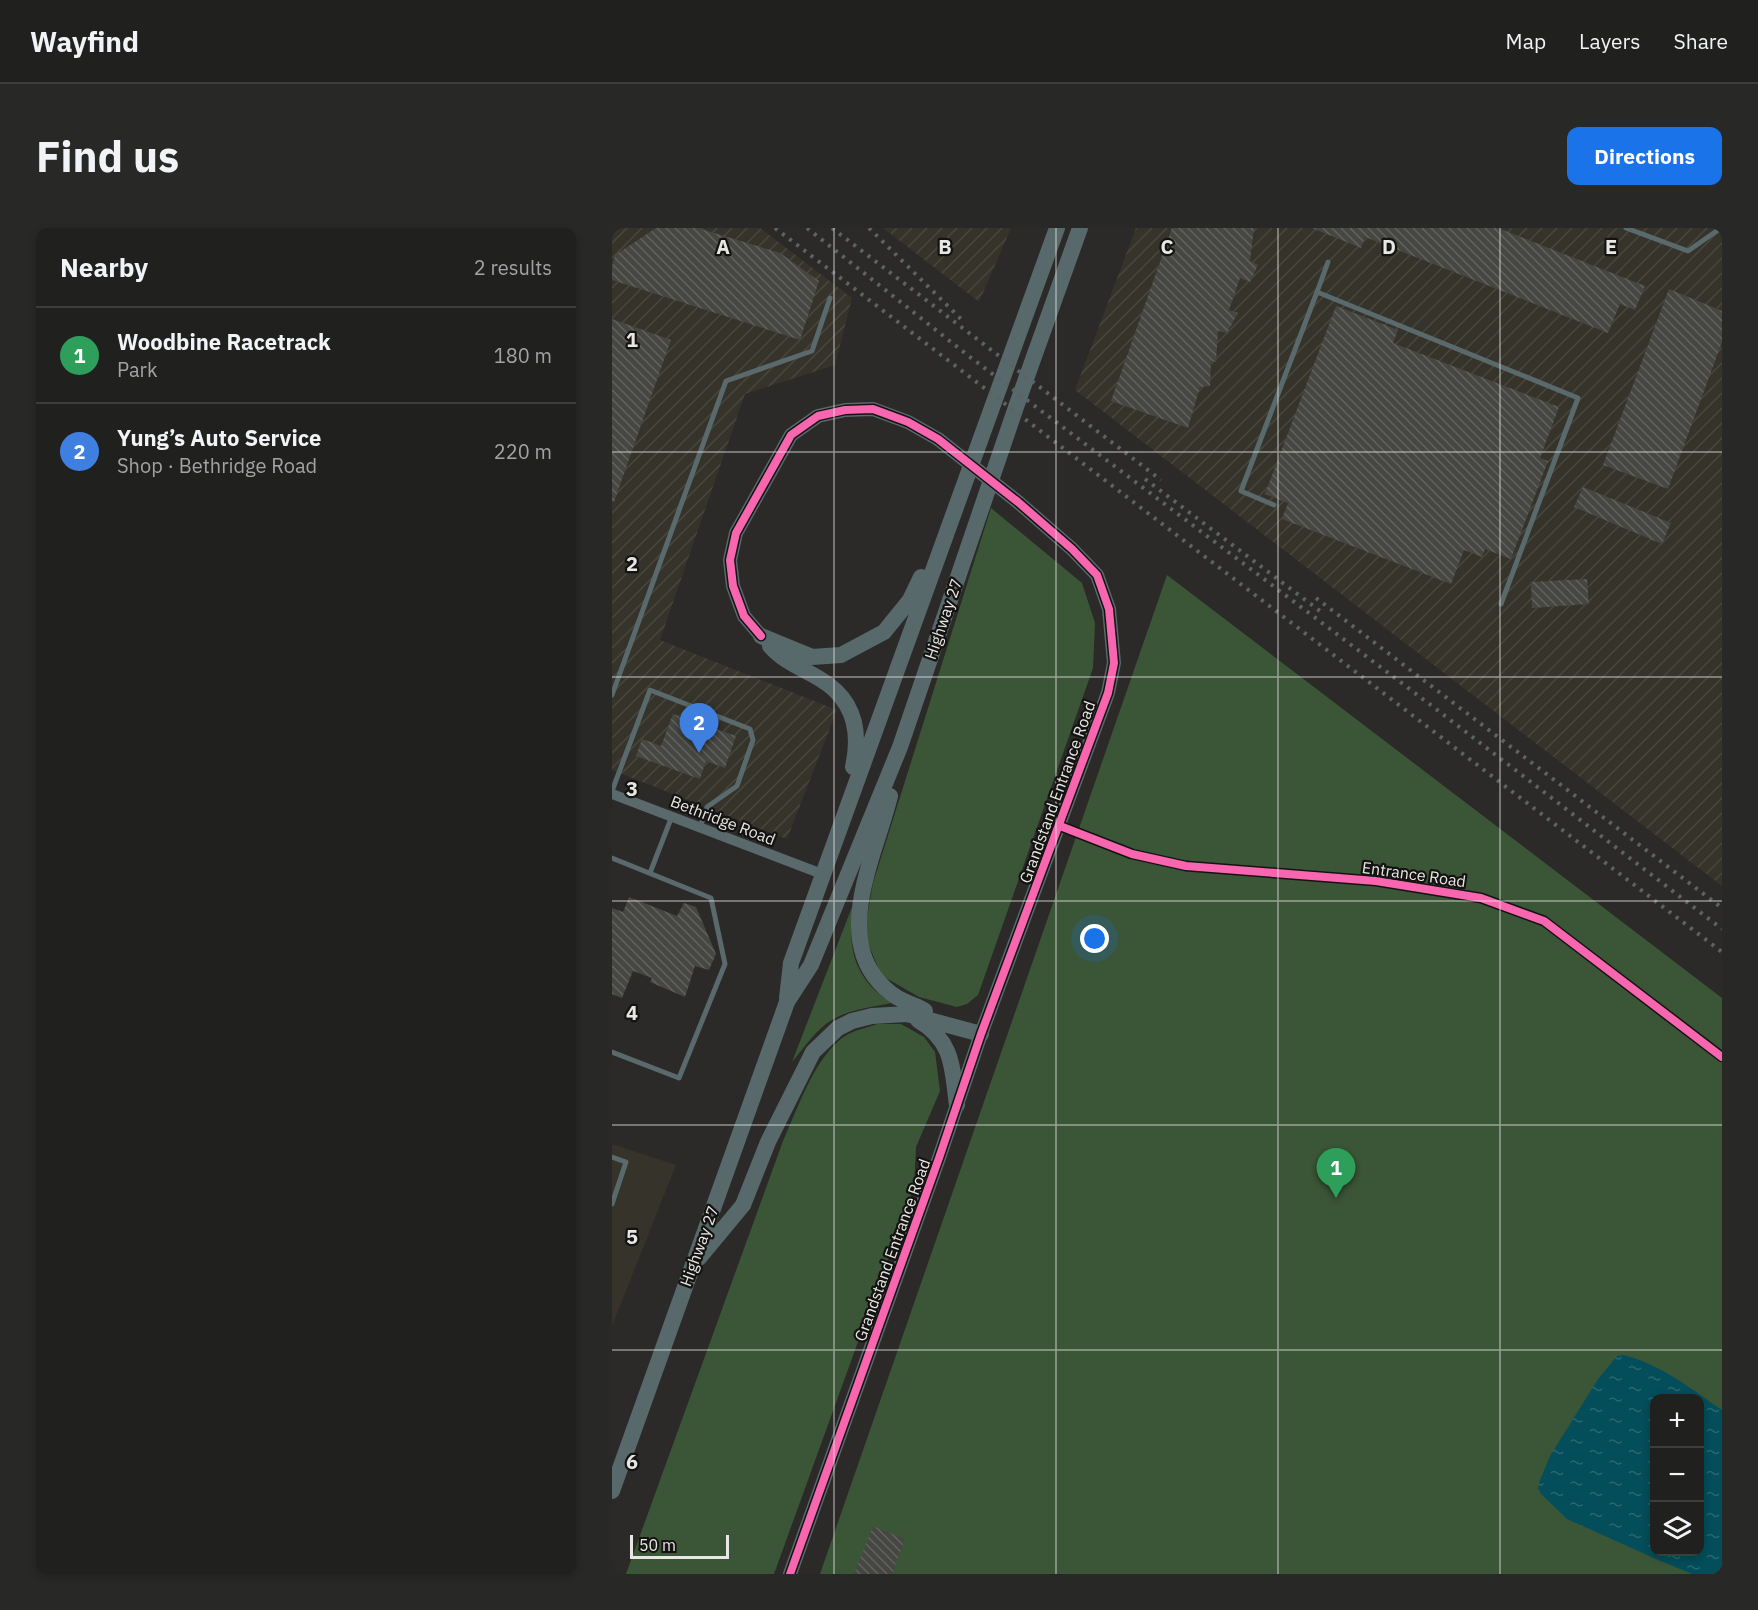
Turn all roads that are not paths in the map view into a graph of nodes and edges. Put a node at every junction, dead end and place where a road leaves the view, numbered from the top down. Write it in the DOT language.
graph roads {
  1 [pos="1057,228"];
  2 [pos="1080,228"];
  3 [pos="1626,228"];
  4 [pos="1721,228"];
  5 [pos="1328,262"];
  6 [pos="1317,292"];
  7 [pos="831,298"];
  8 [pos="958,504"];
  9 [pos="1274,505"];
  10 [pos="1501,604"];
  11 [pos="761,636"];
  12 [pos="612,695"];
  13 [pos="900,747"];
  14 [pos="612,792"];
  15 [pos="672,816"];
  16 [pos="1060,826"];
  17 [pos="700,827"];
  18 [pos="835,840"];
  19 [pos="612,858"];
  20 [pos="650,873"];
  21 [pos="822,874"];
  22 [pos="787,1002"];
  23 [pos="907,1014"];
  24 [pos="933,1021"];
  25 [pos="981,1034"];
  26 [pos="612,1052"];
  27 [pos="1722,1057"];
  28 [pos="957,1105"];
  29 [pos="612,1157"];
  30 [pos="612,1204"];
  31 [pos="691,1268"];
  32 [pos="612,1491"];
  33 [pos="790,1574"];
  1 -- 8 [label="main road, Highway 27"];
  2 -- 13 [label="main road, Highway 27"];
  3 -- 4 [label="lane"];
  5 -- 6 [label="lane"];
  6 -- 9 [label="lane"];
  6 -- 10 [label="lane"];
  7 -- 12 [label="lane"];
  8 -- 11 [label="main road"];
  8 -- 18 [label="main road, Highway 27"];
  11 -- 16 [label="street, Grandstand Entrance Road, bridge"];
  11 -- 18 [label="main road"];
  13 -- 22 [label="main road, Highway 27"];
  13 -- 24 [label="main road"];
  14 -- 15 [label="street, Bethridge Road"];
  14 -- 17 [label="lane"];
  15 -- 17 [label="street, Bethridge Road"];
  15 -- 20 [label="lane"];
  16 -- 25 [label="street, Grandstand Entrance Road"];
  16 -- 27 [label="street, Entrance Road"];
  17 -- 21 [label="street, Bethridge Road"];
  18 -- 21 [label="main road, Highway 27"];
  19 -- 20 [label="lane"];
  20 -- 26 [label="lane"];
  21 -- 22 [label="main road, Highway 27"];
  22 -- 31 [label="main road, Highway 27"];
  23 -- 24 [label="main road"];
  23 -- 28 [label="main road"];
  23 -- 31 [label="main road"];
  24 -- 25 [label="main road"];
  25 -- 28 [label="street, Grandstand Entrance Road"];
  28 -- 33 [label="street, Grandstand Entrance Road"];
  29 -- 30 [label="lane"];
  31 -- 32 [label="main road, Highway 27"];
}
